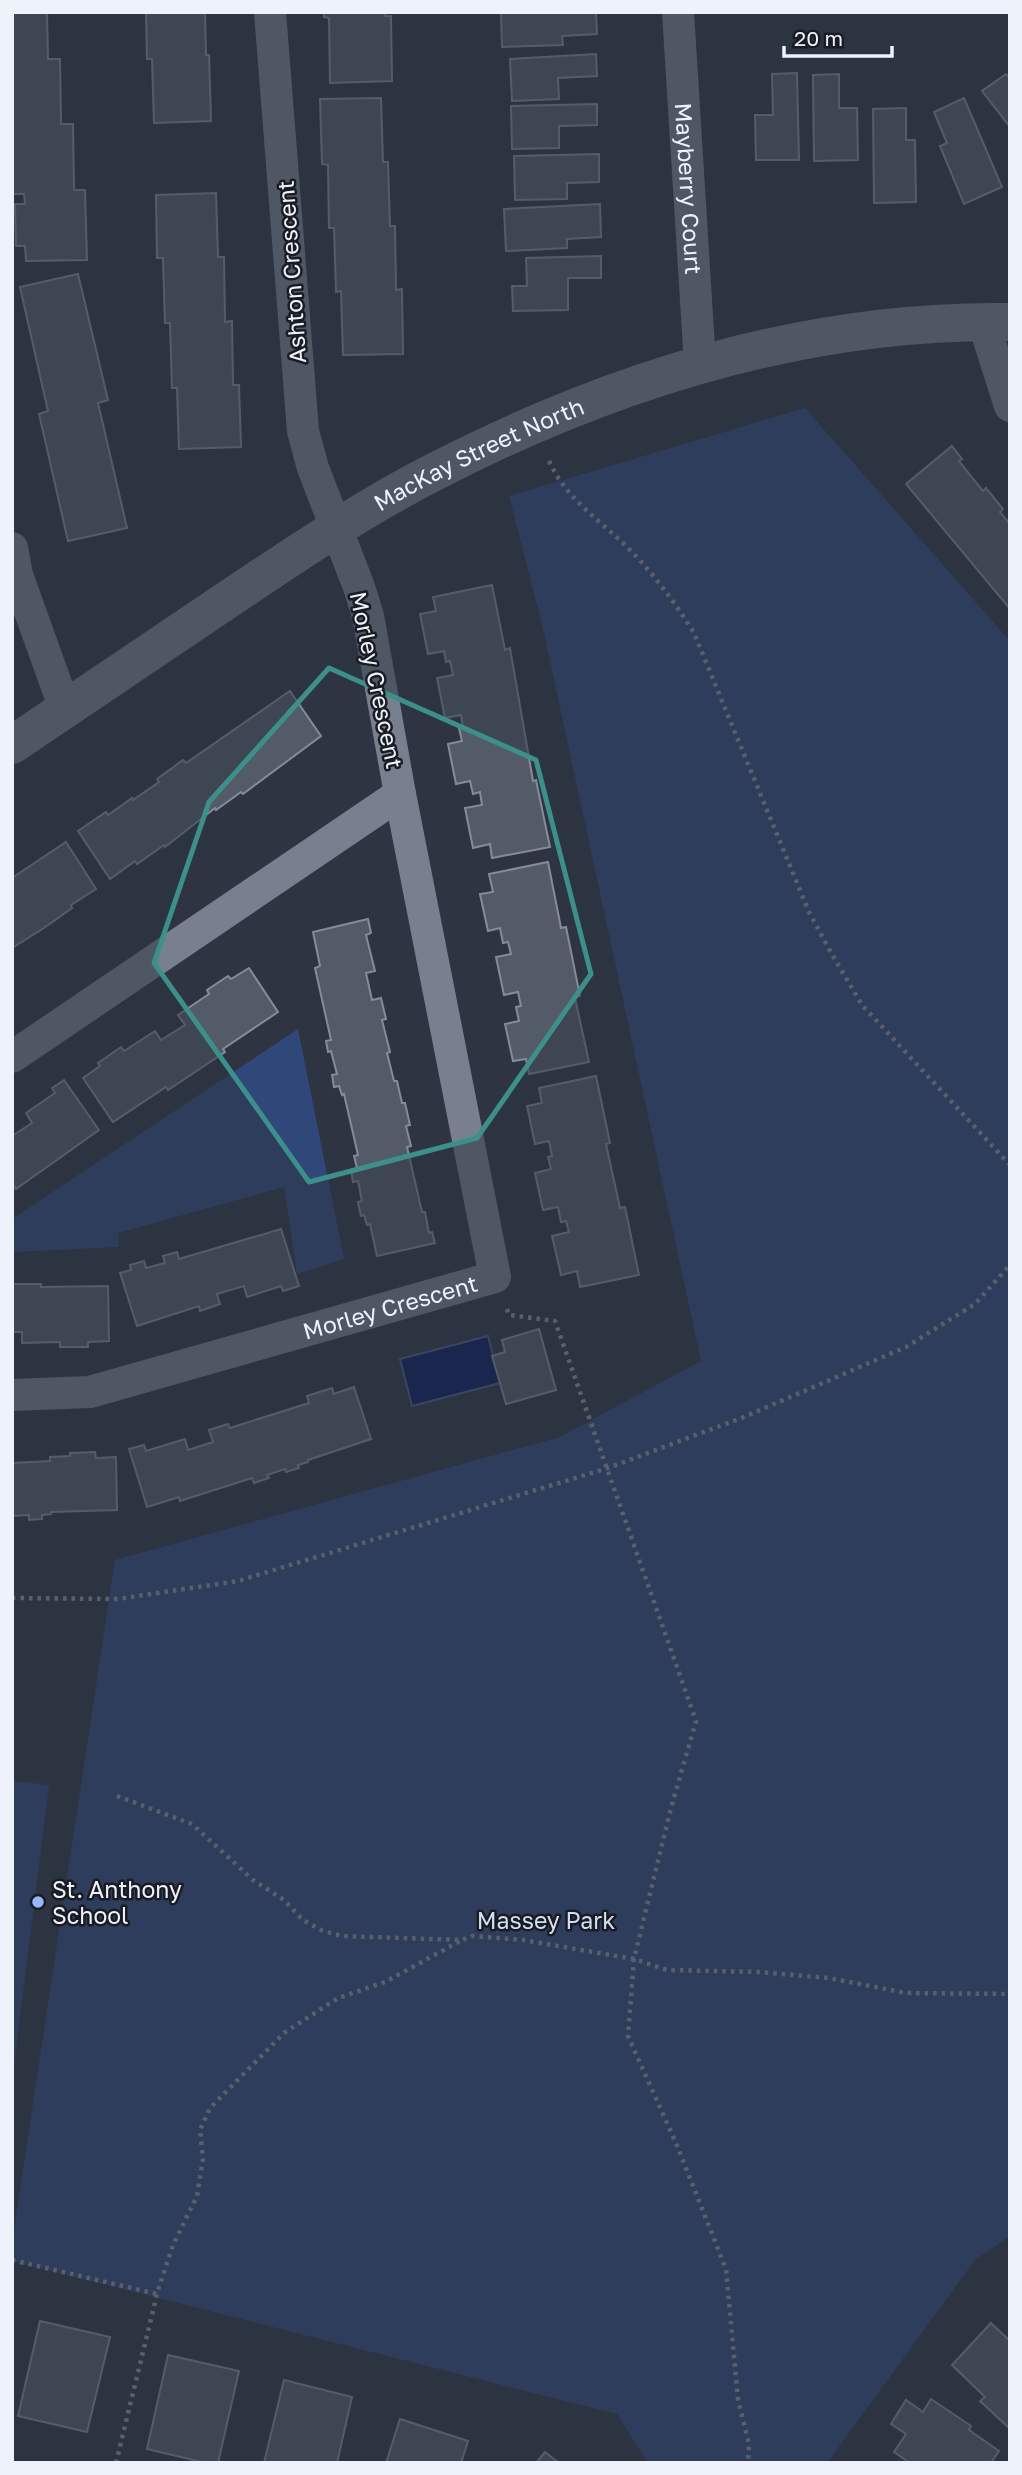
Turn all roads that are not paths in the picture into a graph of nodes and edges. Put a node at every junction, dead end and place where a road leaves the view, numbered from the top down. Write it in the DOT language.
graph roads {
  1 [pos="271,12"];
  2 [pos="678,12"];
  3 [pos="996,321"];
  4 [pos="700,364"];
  5 [pos="1010,406"];
  6 [pos="335,528"];
  7 [pos="12,548"];
  8 [pos="65,709"];
  9 [pos="12,745"];
  10 [pos="400,794"];
  11 [pos="12,1057"];
  12 [pos="12,1395"];
  1 -- 6 [label="street, Ashton Crescent"];
  2 -- 4 [label="street, Mayberry Court"];
  3 -- 4 [label="street, MacKay Street North"];
  3 -- 5 [label="street"];
  4 -- 6 [label="street, MacKay Street North"];
  6 -- 8 [label="street, MacKay Street North"];
  6 -- 10 [label="street, Morley Crescent"];
  7 -- 8 [label="street"];
  8 -- 9 [label="street, MacKay Street North"];
  10 -- 11 [label="street, Morley Crescent"];
  10 -- 12 [label="street, Morley Crescent"];
}
